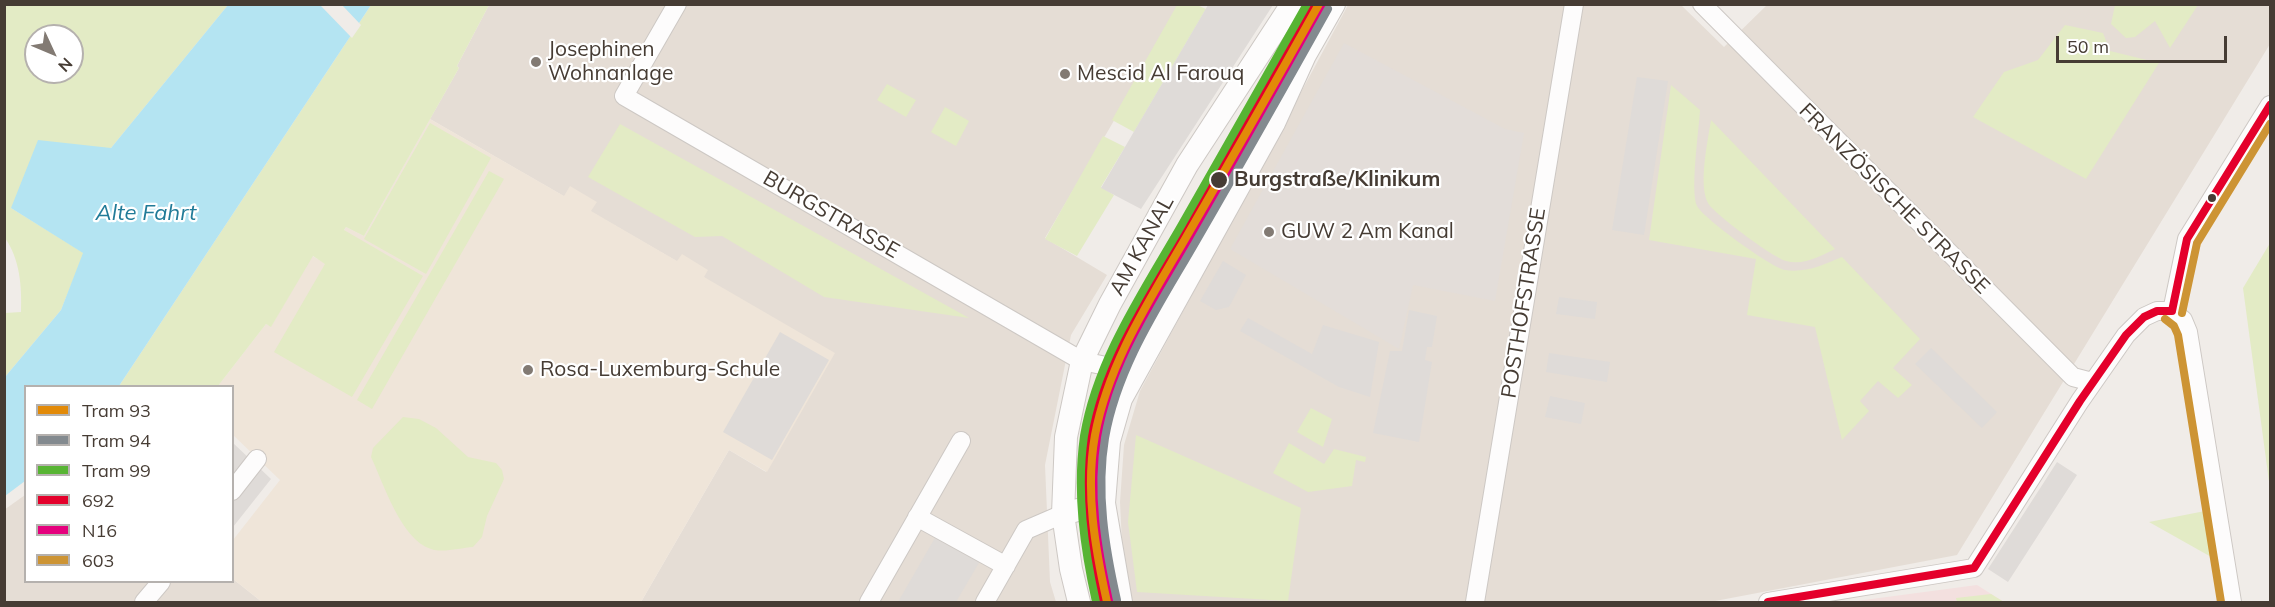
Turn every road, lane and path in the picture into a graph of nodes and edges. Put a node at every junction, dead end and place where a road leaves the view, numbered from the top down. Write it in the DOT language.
graph roads {
  1 [pos="676,4"];
  2 [pos="1292,4"];
  3 [pos="1334,4"];
  4 [pos="1574,4"];
  5 [pos="1702,4"];
  6 [pos="2271,105"];
  7 [pos="2172,311"];
  8 [pos="1082,361"];
  9 [pos="1135,372"];
  10 [pos="2092,382"];
  11 [pos="961,441"];
  12 [pos="257,459"];
  13 [pos="234,488"];
  14 [pos="1104,503"];
  15 [pos="1063,514"];
  16 [pos="917,517"];
  17 [pos="1006,566"];
  18 [pos="160,583"];
  19 [pos="144,603"];
  20 [pos="869,603"];
  21 [pos="985,603"];
  22 [pos="1079,603"];
  23 [pos="1121,603"];
  24 [pos="1475,603"];
  25 [pos="1768,603"];
  26 [pos="2232,603"];
  1 -- 8 [label="street, BURGSTRASSE"];
  2 -- 8 [label="street, AM KANAL"];
  3 -- 9 [label="street"];
  4 -- 24 [label="street, POSTHOFSTRASSE"];
  5 -- 10 [label="street, FRANZÖSISCHE STRASSE"];
  6 -- 7 [label="street"];
  7 -- 10 [label="street"];
  7 -- 26 [label="street"];
  8 -- 9 [label="street, BURGSTRASSE"];
  8 -- 15 [label="street, AM KANAL"];
  9 -- 14 [label="street"];
  10 -- 25 [label="street"];
  11 -- 16 [label="street"];
  12 -- 13 [label="street"];
  14 -- 15 [label="street"];
  14 -- 23 [label="street"];
  15 -- 17 [label="street"];
  15 -- 22 [label="street, AM KANAL"];
  16 -- 17 [label="street"];
  16 -- 20 [label="street"];
  17 -- 21 [label="street"];
  18 -- 19 [label="street"];
}
